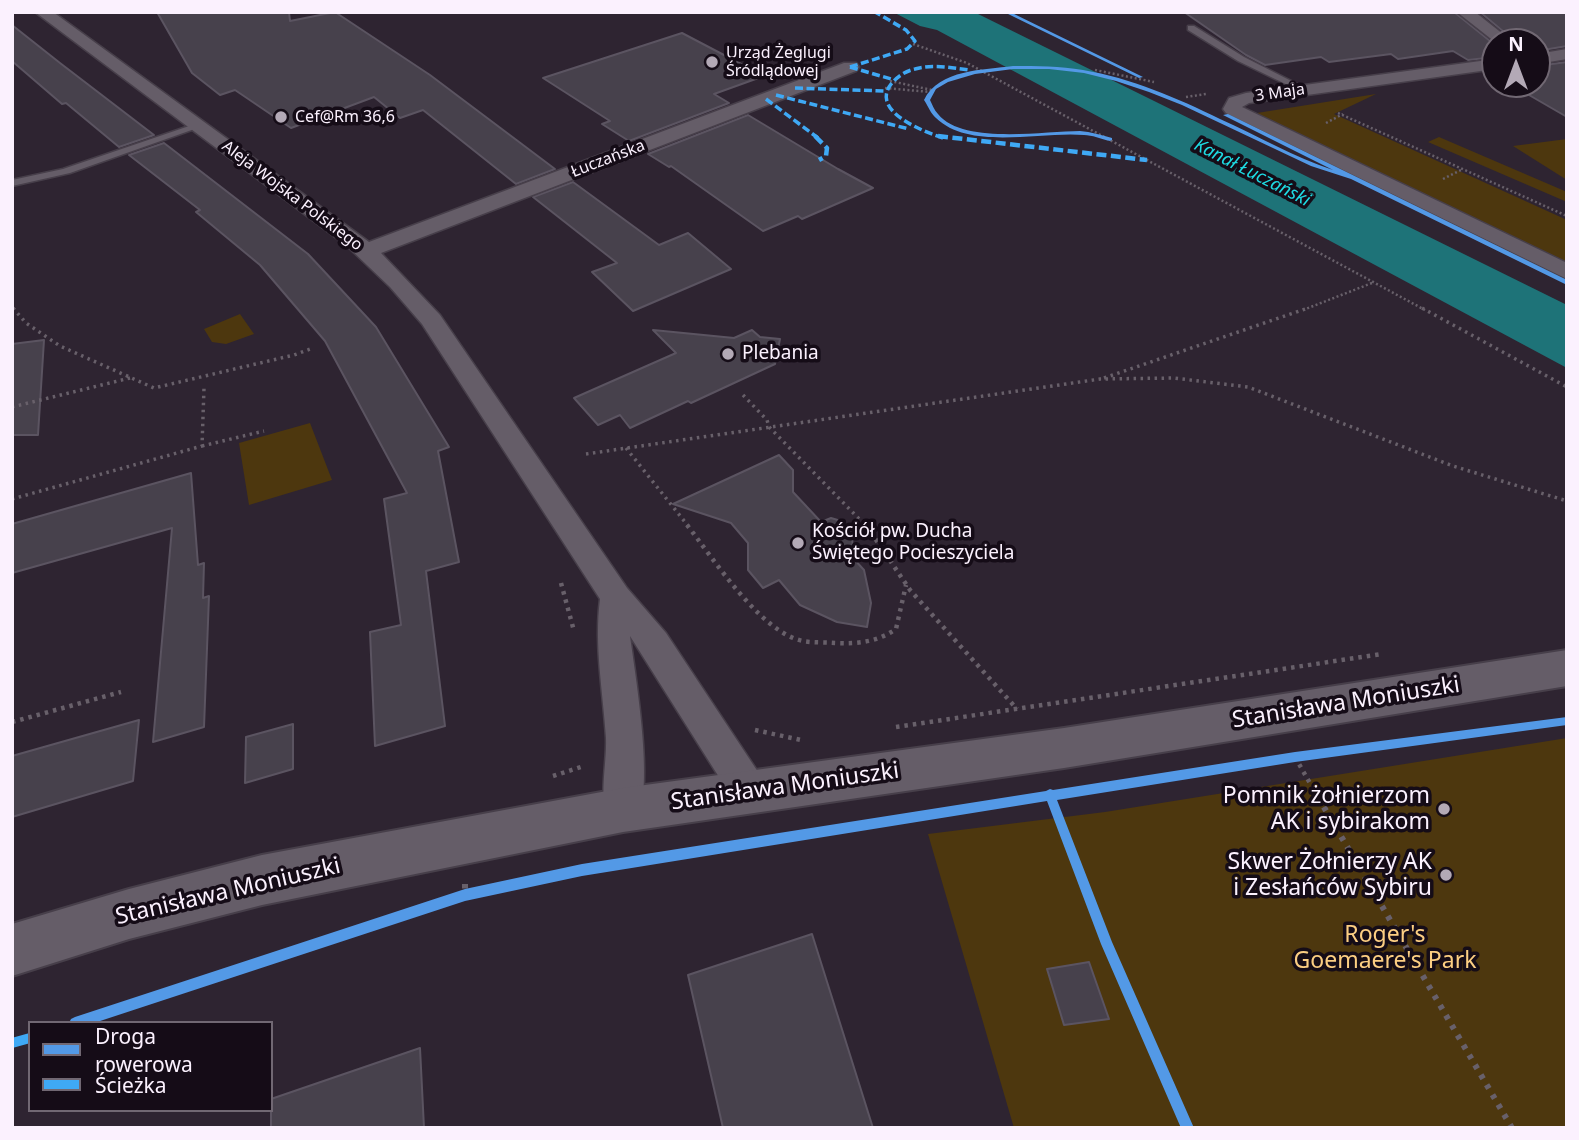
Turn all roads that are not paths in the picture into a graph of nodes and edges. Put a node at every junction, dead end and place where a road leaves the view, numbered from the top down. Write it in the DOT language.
graph roads {
  1 [pos="43,12"];
  2 [pos="1465,12"];
  3 [pos="1486,28"];
  4 [pos="1191,29"];
  5 [pos="1481,66"];
  6 [pos="849,67"];
  7 [pos="1305,90"];
  8 [pos="198,126"];
  9 [pos="12,183"];
  10 [pos="366,251"];
  11 [pos="1567,272"];
  12 [pos="616,597"];
  13 [pos="1567,668"];
  14 [pos="749,791"];
  15 [pos="624,810"];
  16 [pos="12,950"];
  1 -- 8 [label="street, Aleja Wojska Polskiego"];
  2 -- 3 [label="street"];
  4 -- 7 [label="lane"];
  5 -- 7 [label="street, 3 Maja"];
  6 -- 10 [label="street, Łuczańska"];
  7 -- 11 [label="street, 3 Maja"];
  8 -- 9 [label="lane"];
  8 -- 10 [label="street, Aleja Wojska Polskiego"];
  10 -- 12 [label="street, Aleja Wojska Polskiego"];
  12 -- 14 [label="street, Aleja Wojska Polskiego"];
  12 -- 15 [label="street"];
  13 -- 14 [label="street, Stanisława Moniuszki"];
  14 -- 15 [label="street, Stanisława Moniuszki"];
  15 -- 16 [label="street, Stanisława Moniuszki"];
}
